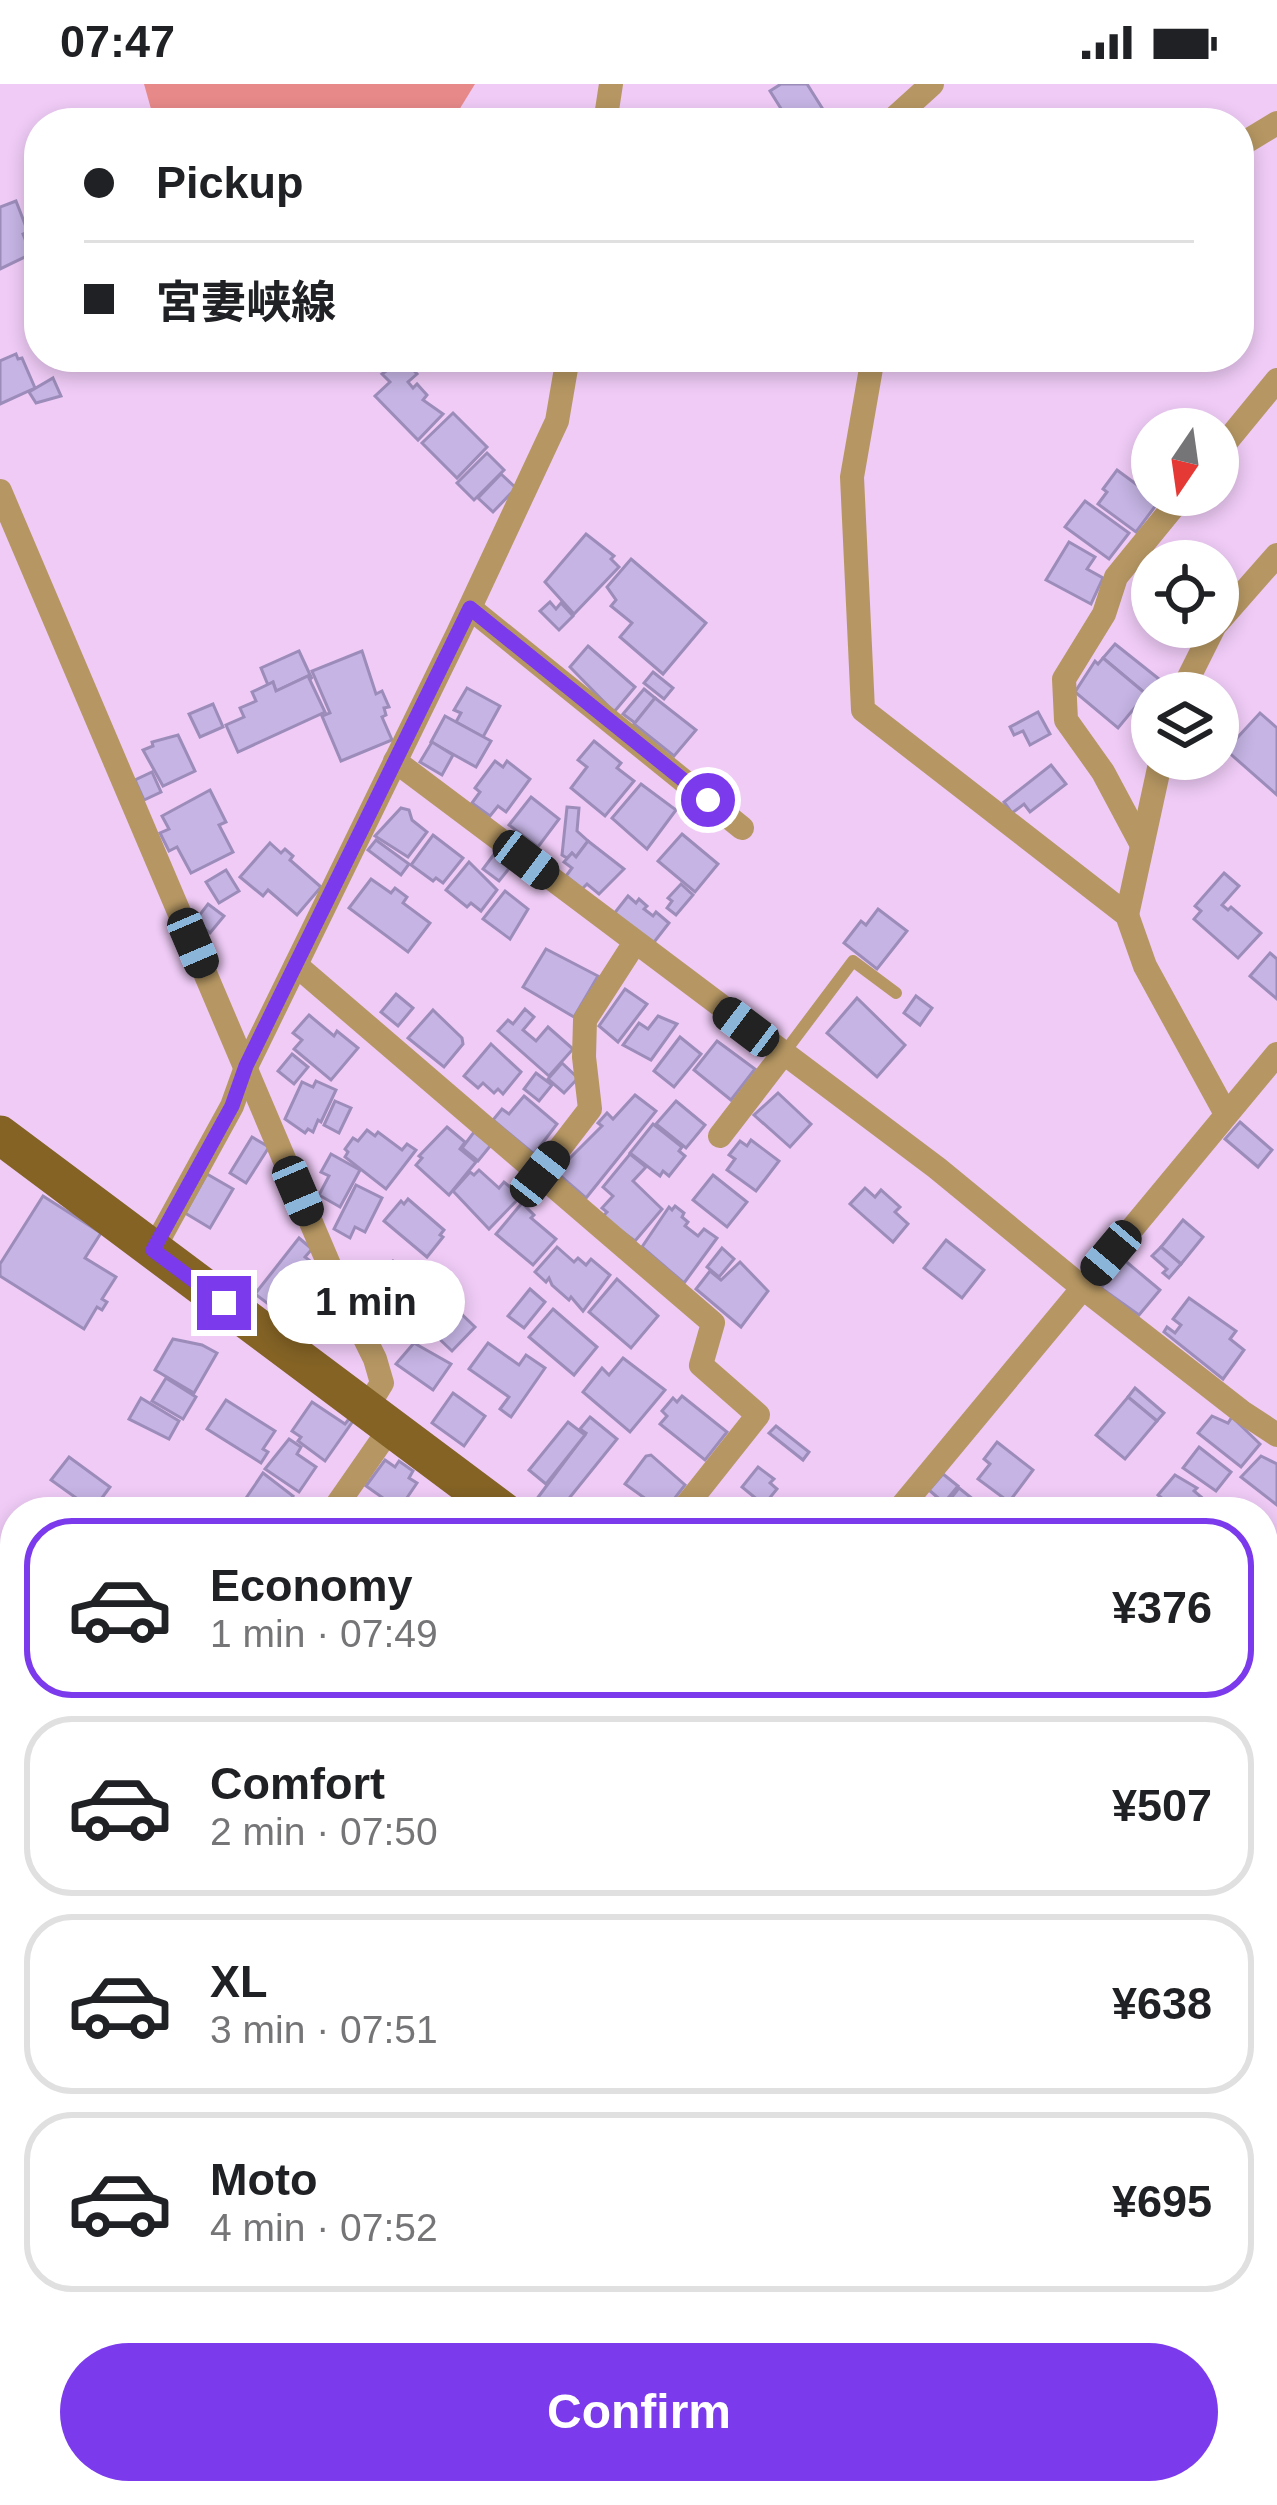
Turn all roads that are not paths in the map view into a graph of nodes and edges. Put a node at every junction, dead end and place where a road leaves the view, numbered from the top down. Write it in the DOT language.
graph roads {
  1 [pos="932,84"];
  2 [pos="906,108"];
  3 [pos="565,372"];
  4 [pos="870,372"];
  5 [pos="1277,380"];
  6 [pos="1239,426"];
  7 [pos="0,491"];
  8 [pos="1166,516"];
  9 [pos="1277,556"];
  10 [pos="1239,598"];
  11 [pos="470,608"];
  12 [pos="395,761"];
  13 [pos="1156,780"];
  14 [pos="742,828"];
  15 [pos="1142,845"];
  16 [pos="1127,915"];
  17 [pos="634,944"];
  18 [pos="296,964"];
  19 [pos="896,993"];
  20 [pos="783,1054"];
  21 [pos="1277,1054"];
  22 [pos="246,1066"];
  23 [pos="1226,1114"];
  24 [pos="0,1136"];
  25 [pos="720,1136"];
  26 [pos="540,1174"];
  27 [pos="153,1250"];
  28 [pos="1083,1288"];
  29 [pos="378,1418"];
  30 [pos="1277,1435"];
  31 [pos="339,1497"];
  32 [pos="484,1497"];
  33 [pos="693,1497"];
  34 [pos="914,1497"];
  1 -- 2 [label="street"];
  3 -- 11 [label="street"];
  4 -- 16 [label="street"];
  5 -- 6 [label="street"];
  7 -- 22 [label="street"];
  8 -- 15 [label="street"];
  9 -- 10 [label="street"];
  11 -- 12 [label="street"];
  11 -- 14 [label="street"];
  12 -- 17 [label="street"];
  12 -- 18 [label="street"];
  13 -- 15 [label="street"];
  15 -- 16 [label="street"];
  16 -- 23 [label="street"];
  17 -- 20 [label="street"];
  17 -- 26 [label="street"];
  18 -- 22 [label="street"];
  18 -- 26 [label="street"];
  19 -- 20 [label="lane"];
  20 -- 25 [label="street"];
  20 -- 28 [label="street"];
  21 -- 23 [label="street"];
  22 -- 27 [label="street"];
  22 -- 29 [label="street"];
  23 -- 28 [label="street"];
  24 -- 27 [label="main road"];
  26 -- 33 [label="street"];
  27 -- 29 [label="main road"];
  28 -- 30 [label="street"];
  28 -- 34 [label="street"];
  29 -- 31 [label="street"];
  29 -- 32 [label="main road"];
}
